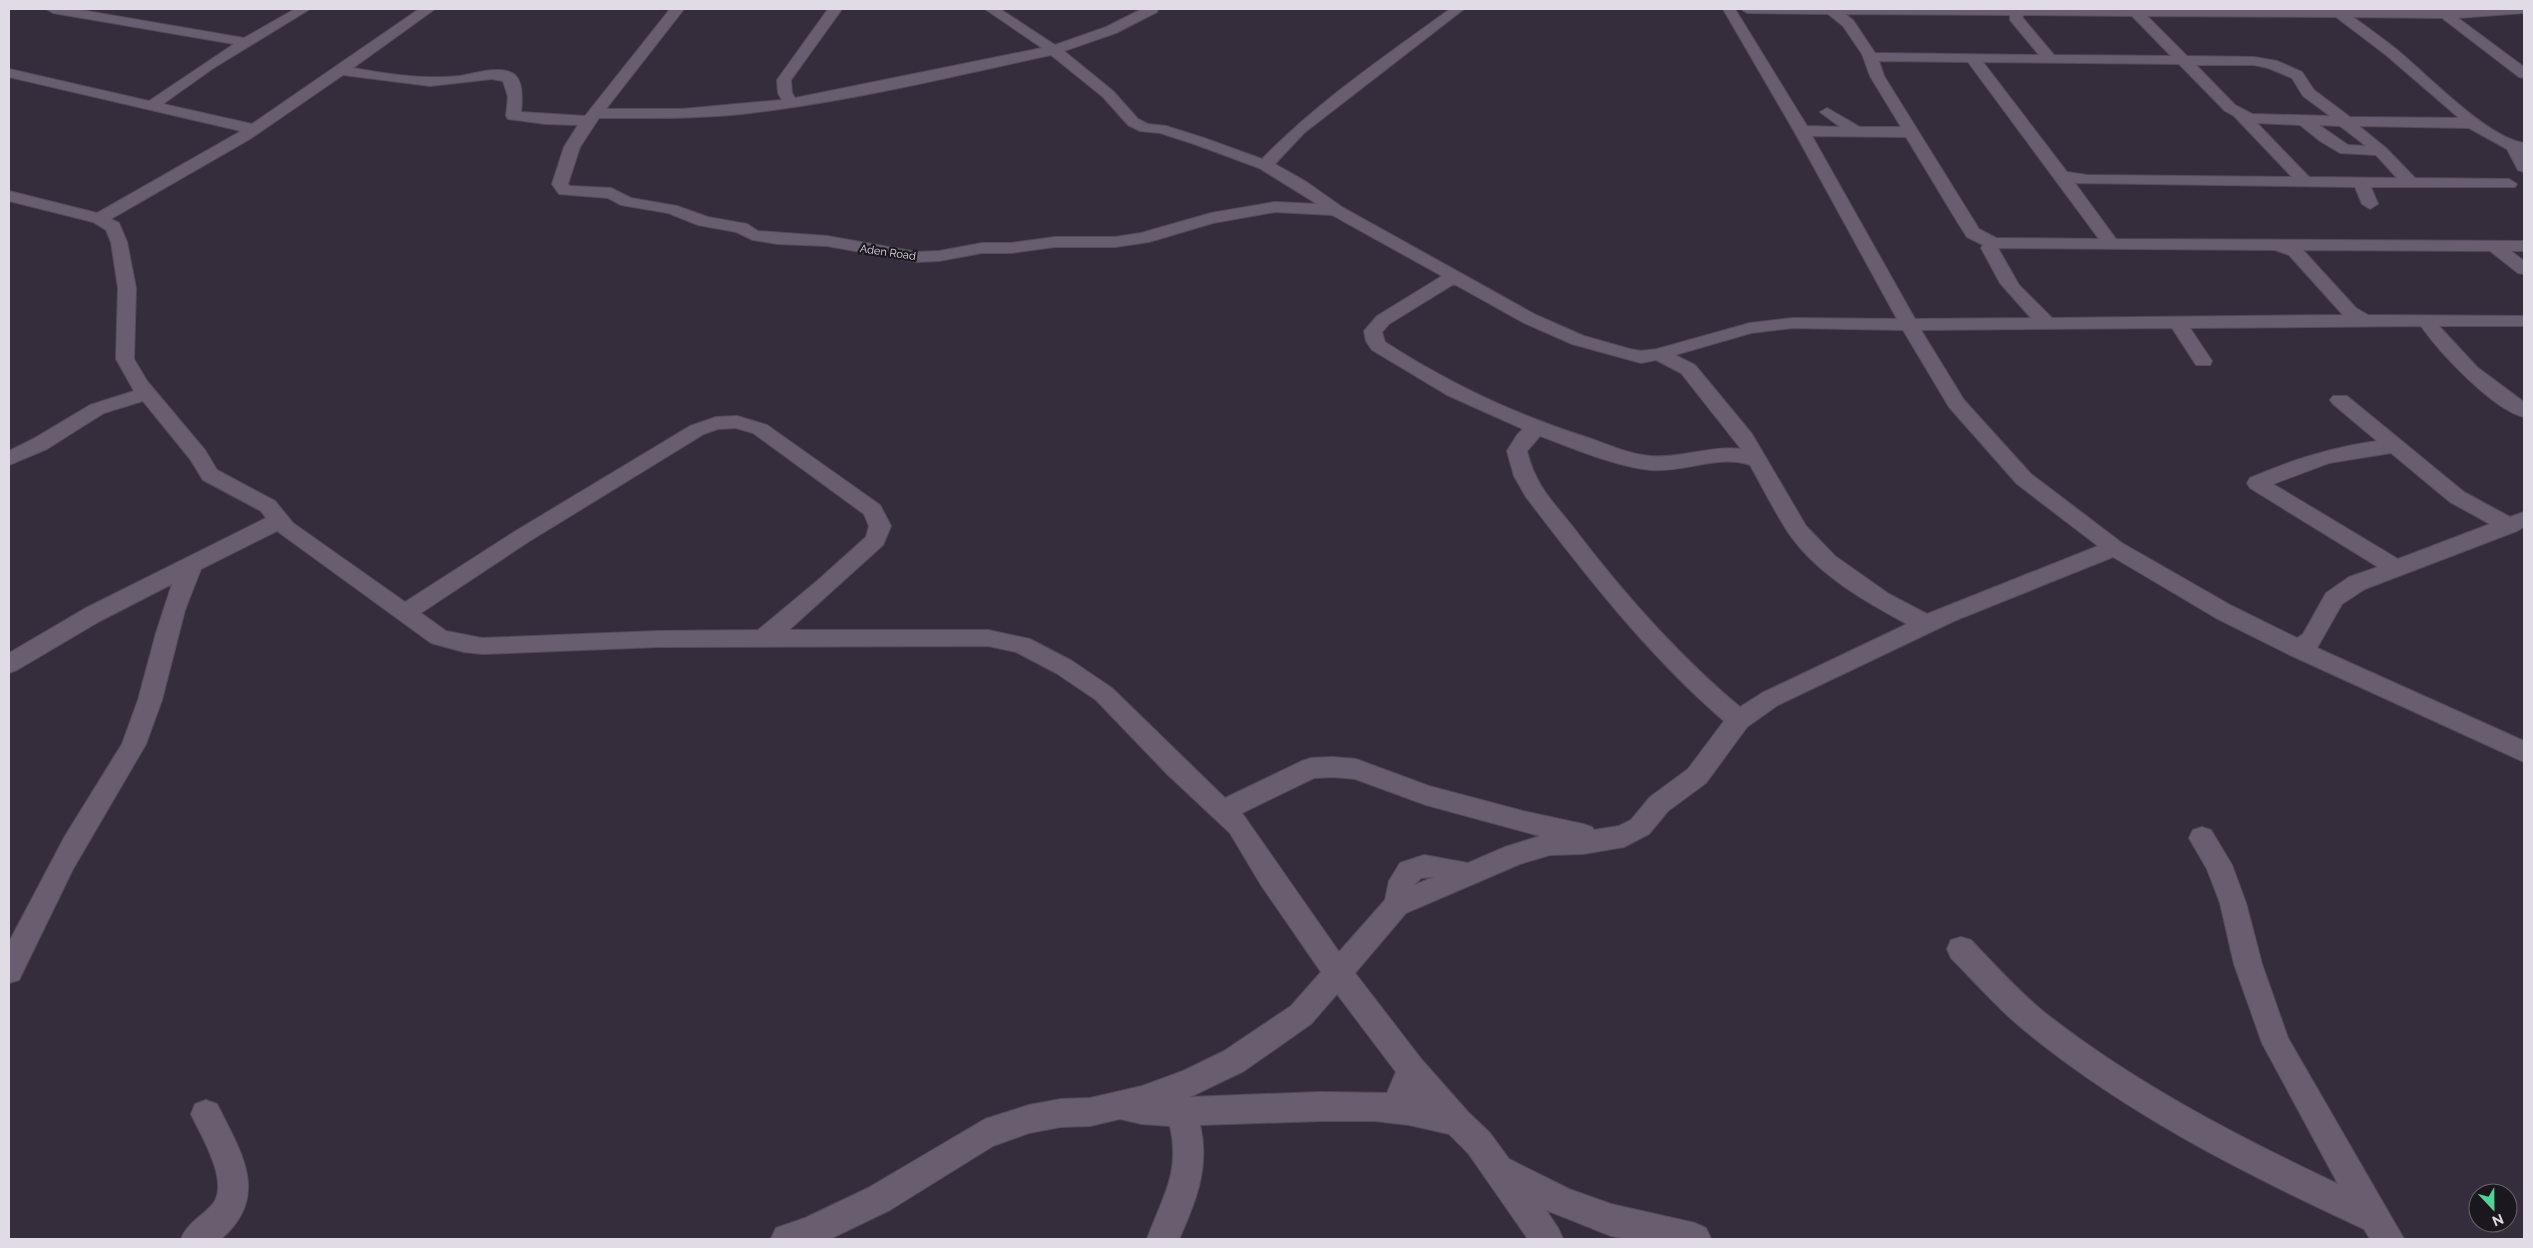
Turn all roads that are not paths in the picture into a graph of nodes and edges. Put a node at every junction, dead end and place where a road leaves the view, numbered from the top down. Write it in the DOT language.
graph roads {
  1 [pos="53,9"];
  2 [pos="304,9"];
  3 [pos="428,9"];
  4 [pos="677,9"];
  5 [pos="835,9"];
  6 [pos="991,9"];
  7 [pos="1152,9"];
  8 [pos="1458,9"];
  9 [pos="1729,9"];
  10 [pos="1746,9"];
  11 [pos="2524,9"];
  12 [pos="71,10"];
  13 [pos="1832,10"];
  14 [pos="1893,10"];
  15 [pos="1995,10"];
  16 [pos="2084,10"];
  17 [pos="2020,11"];
  18 [pos="2245,11"];
  19 [pos="2136,12"];
  20 [pos="2339,13"];
  21 [pos="2445,14"];
  22 [pos="246,42"];
  23 [pos="1054,50"];
  24 [pos="1870,57"];
  25 [pos="1973,60"];
  26 [pos="2051,60"];
  27 [pos="2182,62"];
  28 [pos="338,70"];
  29 [pos="9,72"];
  30 [pos="2524,74"];
  31 [pos="790,103"];
  32 [pos="152,105"];
  33 [pos="1827,112"];
  34 [pos="2241,115"];
  35 [pos="593,117"];
  36 [pos="2303,120"];
  37 [pos="2345,121"];
  38 [pos="2476,125"];
  39 [pos="253,129"];
  40 [pos="1856,130"];
  41 [pos="1802,131"];
  42 [pos="1910,132"];
  43 [pos="2520,148"];
  44 [pos="2381,151"];
  45 [pos="1265,165"];
  46 [pos="2524,167"];
  47 [pos="2061,176"];
  48 [pos="2304,181"];
  49 [pos="2362,182"];
  50 [pos="2411,183"];
  51 [pos="2509,184"];
  52 [pos="13,200"];
  53 [pos="2370,204"];
  54 [pos="1336,210"];
  55 [pos="99,219"];
  56 [pos="1993,242"];
  57 [pos="2110,242"];
  58 [pos="2276,244"];
  59 [pos="2494,246"];
  60 [pos="2524,246"];
  61 [pos="2524,269"];
  62 [pos="1453,277"];
  63 [pos="2365,320"];
  64 [pos="2426,320"];
  65 [pos="2524,320"];
  66 [pos="2046,322"];
  67 [pos="1908,323"];
  68 [pos="2177,323"];
  69 [pos="1659,354"];
  70 [pos="2203,361"];
  71 [pos="147,393"];
  72 [pos="2340,400"];
  73 [pos="2524,411"];
  74 [pos="1537,428"];
  75 [pos="2394,446"];
  76 [pos="9,457"];
  77 [pos="1756,460"];
  78 [pos="280,520"];
  79 [pos="2517,522"];
  80 [pos="2114,548"];
  81 [pos="191,567"];
  82 [pos="2394,568"];
  83 [pos="405,613"];
  84 [pos="1928,624"];
  85 [pos="762,640"];
  86 [pos="2298,649"];
  87 [pos="9,664"];
  88 [pos="1739,720"];
  89 [pos="2524,752"];
  90 [pos="1222,810"];
  91 [pos="2202,838"];
  92 [pos="1601,840"];
  93 [pos="1961,949"];
  94 [pos="9,971"];
  95 [pos="1336,972"];
  96 [pos="1412,1070"];
  97 [pos="1117,1106"];
  98 [pos="1395,1108"];
  99 [pos="1182,1112"];
  100 [pos="206,1114"];
  101 [pos="1457,1122"];
  102 [pos="1501,1171"];
  103 [pos="2382,1229"];
  104 [pos="197,1239"];
  105 [pos="787,1239"];
  106 [pos="1163,1239"];
  107 [pos="1547,1239"];
  108 [pos="1695,1239"];
  1 -- 12 [label="street"];
  2 -- 22 [label="street"];
  3 -- 28 [label="street"];
  4 -- 35 [label="street, Aden Road"];
  5 -- 31 [label="street"];
  6 -- 23 [label="street"];
  7 -- 23 [label="street"];
  8 -- 45 [label="street"];
  9 -- 41 [label="street"];
  10 -- 13 [label="street"];
  11 -- 21 [label="street"];
  12 -- 22 [label="street"];
  13 -- 14 [label="street"];
  13 -- 24 [label="street"];
  14 -- 15 [label="street"];
  15 -- 17 [label="street"];
  16 -- 17 [label="street"];
  16 -- 19 [label="street"];
  17 -- 26 [label="street"];
  18 -- 19 [label="street"];
  18 -- 20 [label="street"];
  19 -- 27 [label="street"];
  20 -- 21 [label="street"];
  20 -- 38 [label="street"];
  21 -- 30 [label="street"];
  22 -- 32 [label="street"];
  23 -- 31 [label="street"];
  23 -- 45 [label="street"];
  24 -- 25 [label="street"];
  24 -- 42 [label="street"];
  25 -- 26 [label="street"];
  25 -- 47 [label="street"];
  26 -- 27 [label="street"];
  27 -- 34 [label="street"];
  27 -- 37 [label="street"];
  28 -- 35 [label="street"];
  28 -- 39 [label="street"];
  29 -- 32 [label="street"];
  31 -- 35 [label="street"];
  32 -- 39 [label="street"];
  33 -- 40 [label="street"];
  34 -- 36 [label="street"];
  34 -- 48 [label="street"];
  35 -- 54 [label="street, Aden Road"];
  36 -- 37 [label="street"];
  36 -- 44 [label="street"];
  37 -- 38 [label="street"];
  37 -- 44 [label="street"];
  38 -- 43 [label="street"];
  39 -- 55 [label="street"];
  40 -- 41 [label="street"];
  40 -- 42 [label="street"];
  41 -- 67 [label="street"];
  42 -- 56 [label="street"];
  43 -- 46 [label="street"];
  44 -- 50 [label="street"];
  45 -- 54 [label="street"];
  47 -- 48 [label="street"];
  47 -- 57 [label="street"];
  48 -- 49 [label="street"];
  49 -- 50 [label="street"];
  49 -- 53 [label="street"];
  50 -- 51 [label="street"];
  52 -- 55 [label="street"];
  54 -- 62 [label="street"];
  55 -- 71 [label="street"];
  56 -- 57 [label="street"];
  56 -- 66 [label="street"];
  57 -- 58 [label="street"];
  58 -- 59 [label="street"];
  58 -- 63 [label="street"];
  59 -- 60 [label="street"];
  59 -- 61 [label="street"];
  62 -- 69 [label="street"];
  62 -- 74 [label="street"];
  63 -- 64 [label="street"];
  63 -- 68 [label="street"];
  64 -- 65 [label="street"];
  64 -- 73 [label="street"];
  66 -- 67 [label="street"];
  66 -- 68 [label="street"];
  67 -- 69 [label="street"];
  67 -- 80 [label="street"];
  68 -- 70 [label="street"];
  69 -- 77 [label="street"];
  71 -- 76 [label="street"];
  71 -- 78 [label="street"];
  72 -- 75 [label="street"];
  74 -- 77 [label="street"];
  74 -- 88 [label="street"];
  75 -- 79 [label="street"];
  75 -- 82 [label="street"];
  77 -- 84 [label="street"];
  78 -- 81 [label="street"];
  78 -- 83 [label="street"];
  79 -- 82 [label="street"];
  80 -- 84 [label="street"];
  80 -- 86 [label="street"];
  81 -- 87 [label="street"];
  81 -- 94 [label="street"];
  82 -- 86 [label="street"];
  83 -- 85 [label="street"];
  83 -- 85 [label="street"];
  84 -- 88 [label="street"];
  85 -- 90 [label="street"];
  86 -- 89 [label="street"];
  88 -- 92 [label="street"];
  90 -- 92 [label="street"];
  90 -- 95 [label="street"];
  91 -- 103 [label="street"];
  92 -- 95 [label="street"];
  93 -- 103 [label="street"];
  95 -- 96 [label="street"];
  95 -- 97 [label="street"];
  96 -- 98 [label="street"];
  96 -- 101 [label="street"];
  97 -- 99 [label="street"];
  97 -- 105 [label="street"];
  98 -- 99 [label="street"];
  98 -- 101 [label="street"];
  99 -- 106 [label="street"];
  100 -- 104 [label="street"];
  101 -- 102 [label="street"];
  102 -- 107 [label="street"];
  102 -- 108 [label="street"];
}
